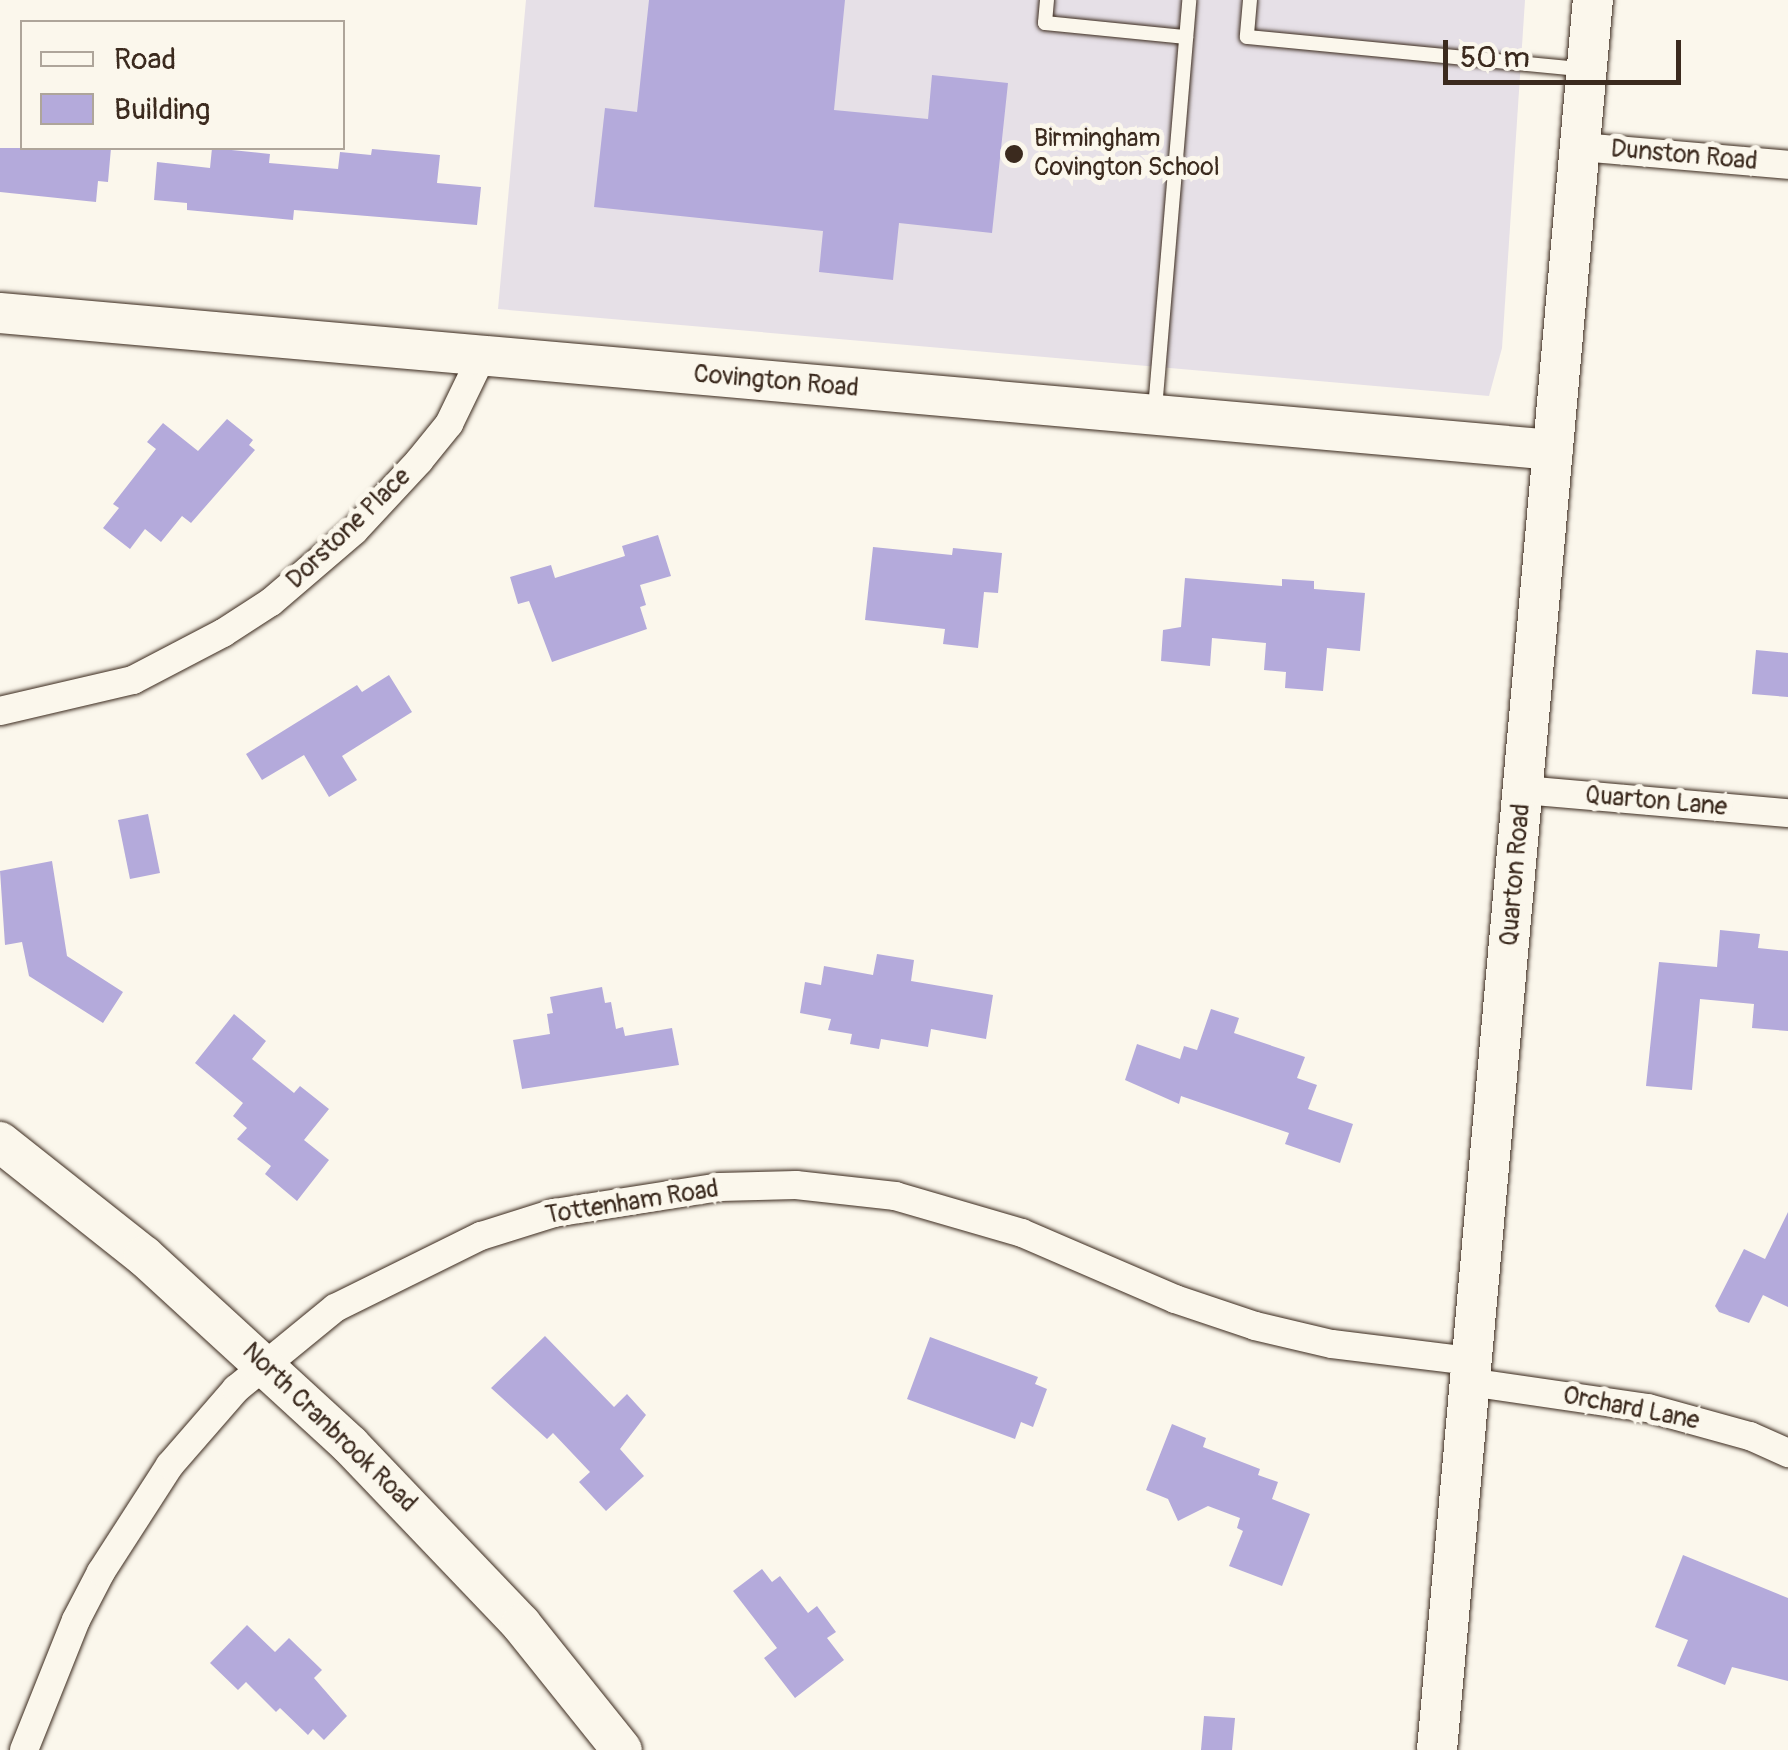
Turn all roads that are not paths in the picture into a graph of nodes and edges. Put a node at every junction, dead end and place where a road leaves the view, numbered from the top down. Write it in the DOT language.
graph roads {
  1 [pos="1047,0"];
  2 [pos="1189,0"];
  3 [pos="1250,0"];
  4 [pos="1593,0"];
  5 [pos="1186,37"];
  6 [pos="1586,69"];
  7 [pos="1580,147"];
  8 [pos="1788,165"];
  9 [pos="0,314"];
  10 [pos="482,356"];
  11 [pos="1154,415"];
  12 [pos="1553,450"];
  13 [pos="0,711"];
  14 [pos="1524,790"];
  15 [pos="1788,813"];
  16 [pos="0,1142"];
  17 [pos="262,1364"];
  18 [pos="1470,1372"];
  19 [pos="1788,1453"];
  20 [pos="24,1750"];
  21 [pos="622,1750"];
  22 [pos="1437,1750"];
  1 -- 5 [label="lane"];
  2 -- 5 [label="lane"];
  3 -- 6 [label="lane"];
  4 -- 6 [label="street, Quarton Road"];
  5 -- 11 [label="lane"];
  6 -- 7 [label="street, Quarton Road"];
  7 -- 8 [label="street, Dunston Road"];
  7 -- 12 [label="street, Quarton Road"];
  9 -- 10 [label="street, Covington Road"];
  10 -- 11 [label="street, Covington Road"];
  10 -- 13 [label="street, Dorstone Place"];
  11 -- 12 [label="street, Covington Road"];
  12 -- 14 [label="street, Quarton Road"];
  14 -- 15 [label="street, Quarton Lane"];
  14 -- 18 [label="street, Quarton Road"];
  16 -- 17 [label="street, North Cranbrook Road"];
  17 -- 18 [label="street, Tottenham Road"];
  17 -- 20 [label="street, Tottenham Road"];
  17 -- 21 [label="street, North Cranbrook Road"];
  18 -- 19 [label="street, Orchard Lane"];
  18 -- 22 [label="street, Quarton Road"];
}
